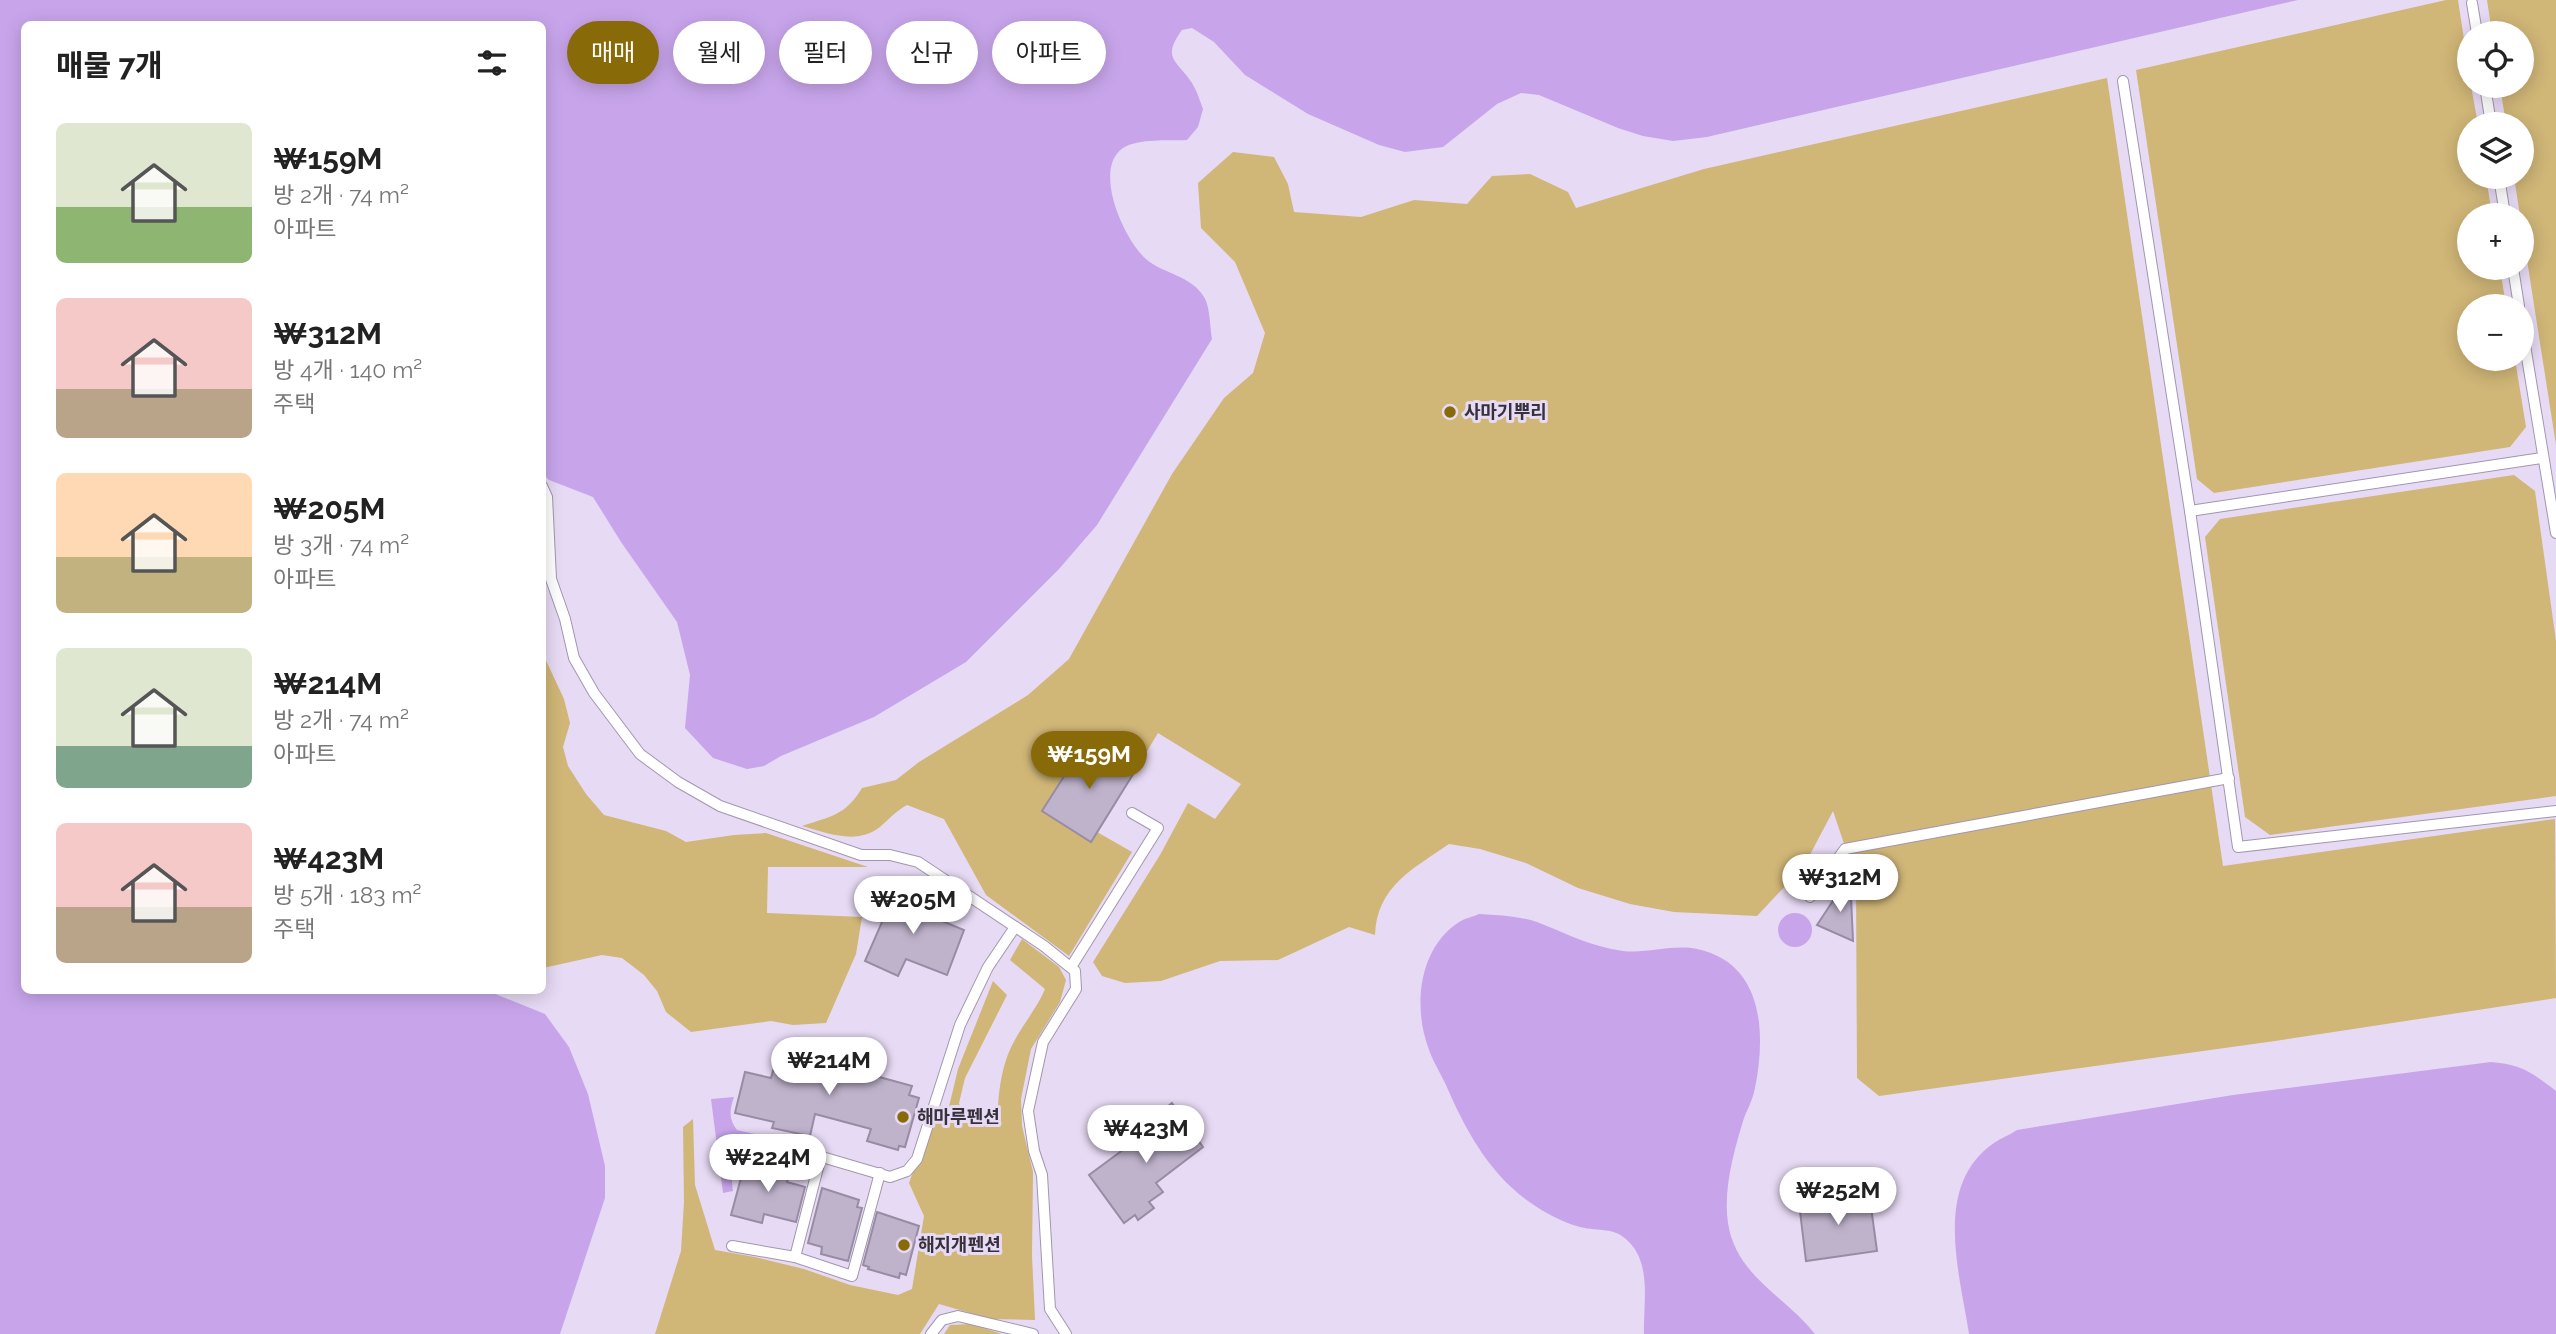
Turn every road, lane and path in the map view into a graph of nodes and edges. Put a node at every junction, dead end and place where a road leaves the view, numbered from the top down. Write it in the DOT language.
graph roads {
  1 [pos="2472,3"];
  2 [pos="2475,21"];
  3 [pos="2123,81"];
  4 [pos="2529,371"];
  5 [pos="2542,458"];
  6 [pos="546,495"];
  7 [pos="2190,512"];
  8 [pos="2556,533"];
  9 [pos="2228,778"];
  10 [pos="2556,811"];
  11 [pos="1132,813"];
  12 [pos="1810,897"];
  13 [pos="1016,927"];
  14 [pos="1071,967"];
  15 [pos="778,1143"];
  16 [pos="821,1156"];
  17 [pos="880,1174"];
  18 [pos="732,1247"];
  19 [pos="795,1257"];
  20 [pos="931,1334"];
  21 [pos="1033,1334"];
  22 [pos="1066,1334"];
  1 -- 2 [label="lane"];
  3 -- 7 [label="lane"];
  4 -- 5 [label="lane"];
  5 -- 7 [label="lane"];
  5 -- 8 [label="lane"];
  6 -- 13 [label="lane"];
  7 -- 9 [label="lane"];
  9 -- 10 [label="lane"];
  9 -- 12 [label="lane"];
  11 -- 14 [label="lane"];
  13 -- 14 [label="lane"];
  13 -- 17 [label="lane"];
  14 -- 22 [label="lane"];
  15 -- 16 [label="lane"];
  16 -- 17 [label="lane"];
  16 -- 19 [label="lane"];
  17 -- 19 [label="lane"];
  18 -- 19 [label="lane"];
  20 -- 21 [label="lane"];
}
